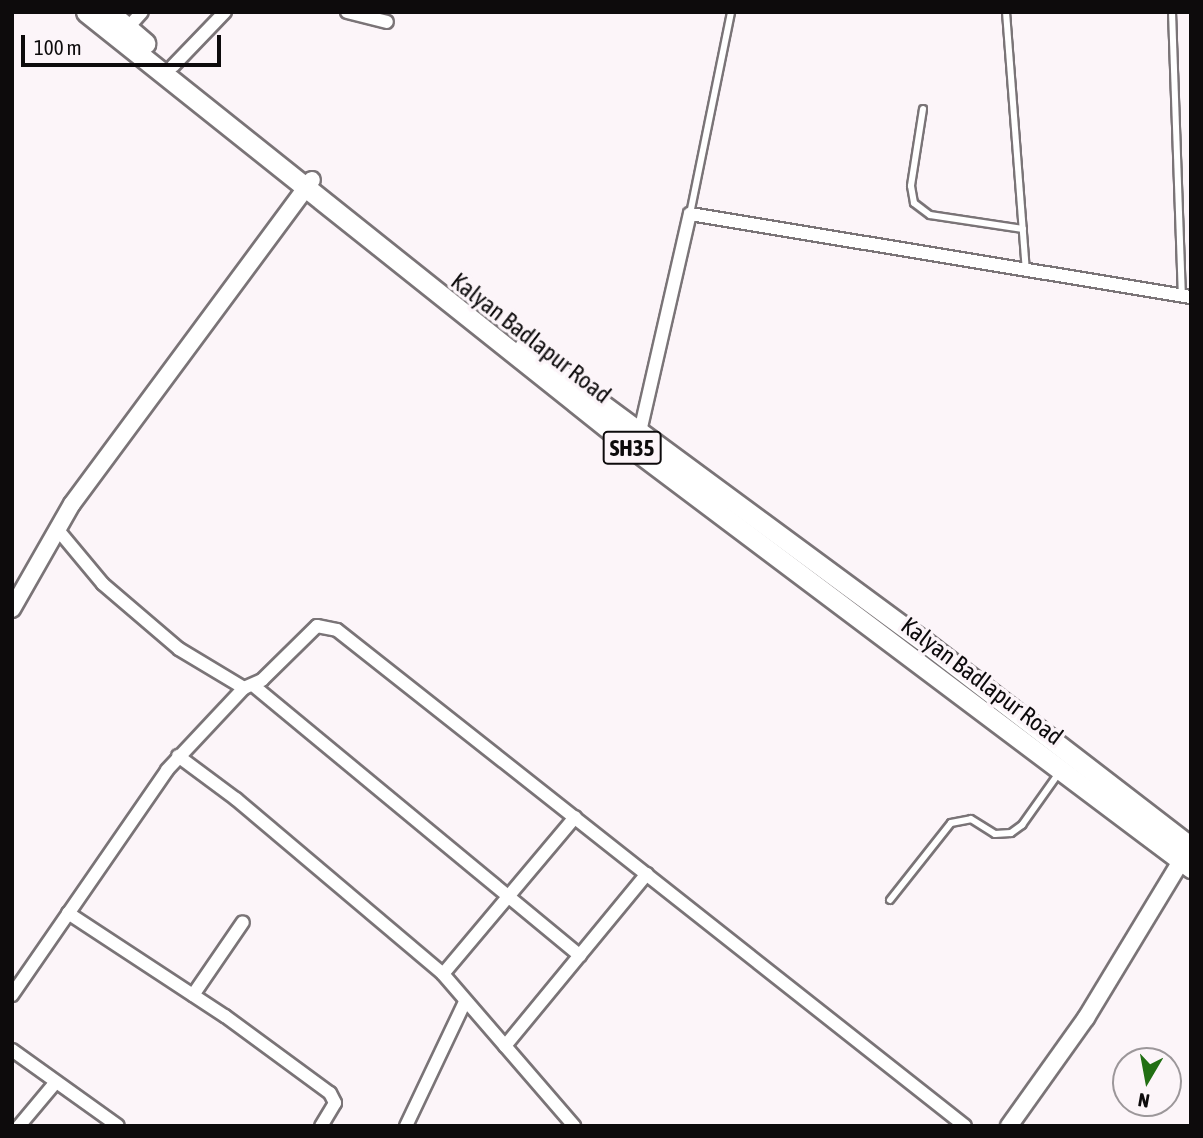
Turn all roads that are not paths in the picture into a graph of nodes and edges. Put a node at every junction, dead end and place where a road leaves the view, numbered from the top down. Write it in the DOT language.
graph roads {
  1 [pos="86,12"];
  2 [pos="108,12"];
  3 [pos="142,12"];
  4 [pos="225,12"];
  5 [pos="347,12"];
  6 [pos="731,12"];
  7 [pos="1006,12"];
  8 [pos="1172,12"];
  9 [pos="387,22"];
  10 [pos="123,33"];
  11 [pos="173,66"];
  12 [pos="923,109"];
  13 [pos="308,185"];
  14 [pos="690,214"];
  15 [pos="1023,229"];
  16 [pos="1026,270"];
  17 [pos="1186,296"];
  18 [pos="638,441"];
  19 [pos="58,530"];
  20 [pos="12,609"];
  21 [pos="249,687"];
  22 [pos="178,757"];
  23 [pos="1060,771"];
  24 [pos="575,817"];
  25 [pos="1188,854"];
  26 [pos="648,874"];
  27 [pos="508,898"];
  28 [pos="890,900"];
  29 [pos="68,913"];
  30 [pos="243,922"];
  31 [pos="580,956"];
  32 [pos="443,975"];
  33 [pos="12,995"];
  34 [pos="193,995"];
  35 [pos="465,1002"];
  36 [pos="505,1046"];
  37 [pos="12,1050"];
  38 [pos="55,1083"];
  39 [pos="19,1126"];
  40 [pos="118,1126"];
  41 [pos="321,1126"];
  42 [pos="405,1126"];
  43 [pos="575,1126"];
  44 [pos="965,1126"];
  45 [pos="1009,1126"];
  1 -- 10 [label="main road, Kalyan Badlapur Road / SH35"];
  2 -- 10 [label="main road, Kalyan Badlapur Road / SH35"];
  3 -- 10 [label="street"];
  4 -- 11 [label="street"];
  5 -- 9 [label="street"];
  6 -- 14 [label="lane"];
  7 -- 15 [label="lane"];
  8 -- 17 [label="lane"];
  10 -- 11 [label="main road, Kalyan Badlapur Road / SH35"];
  10 -- 13 [label="main road, Kalyan Badlapur Road / SH35"];
  11 -- 13 [label="main road, Kalyan Badlapur Road / SH35"];
  12 -- 15 [label="lane"];
  13 -- 18 [label="main road, Kalyan Badlapur Road / SH35"];
  13 -- 19 [label="street"];
  14 -- 16 [label="street"];
  14 -- 18 [label="street"];
  15 -- 16 [label="lane"];
  16 -- 17 [label="street"];
  18 -- 23 [label="main road, Kalyan Badlapur Road / SH35"];
  18 -- 25 [label="main road, Kalyan Badlapur Road / SH35"];
  19 -- 20 [label="street"];
  19 -- 21 [label="street"];
  21 -- 22 [label="street"];
  21 -- 24 [label="street"];
  21 -- 27 [label="street"];
  22 -- 29 [label="street"];
  22 -- 32 [label="street"];
  23 -- 25 [label="main road, Kalyan Badlapur Road / SH35"];
  23 -- 28 [label="lane"];
  24 -- 26 [label="street"];
  24 -- 27 [label="street"];
  25 -- 45 [label="street"];
  26 -- 31 [label="street"];
  26 -- 44 [label="street"];
  27 -- 31 [label="street"];
  27 -- 32 [label="street"];
  29 -- 33 [label="street"];
  29 -- 34 [label="street"];
  30 -- 34 [label="street"];
  31 -- 36 [label="street"];
  32 -- 35 [label="street"];
  34 -- 41 [label="street"];
  35 -- 36 [label="street"];
  35 -- 42 [label="street"];
  36 -- 43 [label="street"];
  37 -- 38 [label="street"];
  38 -- 39 [label="street"];
  38 -- 40 [label="street"];
}
